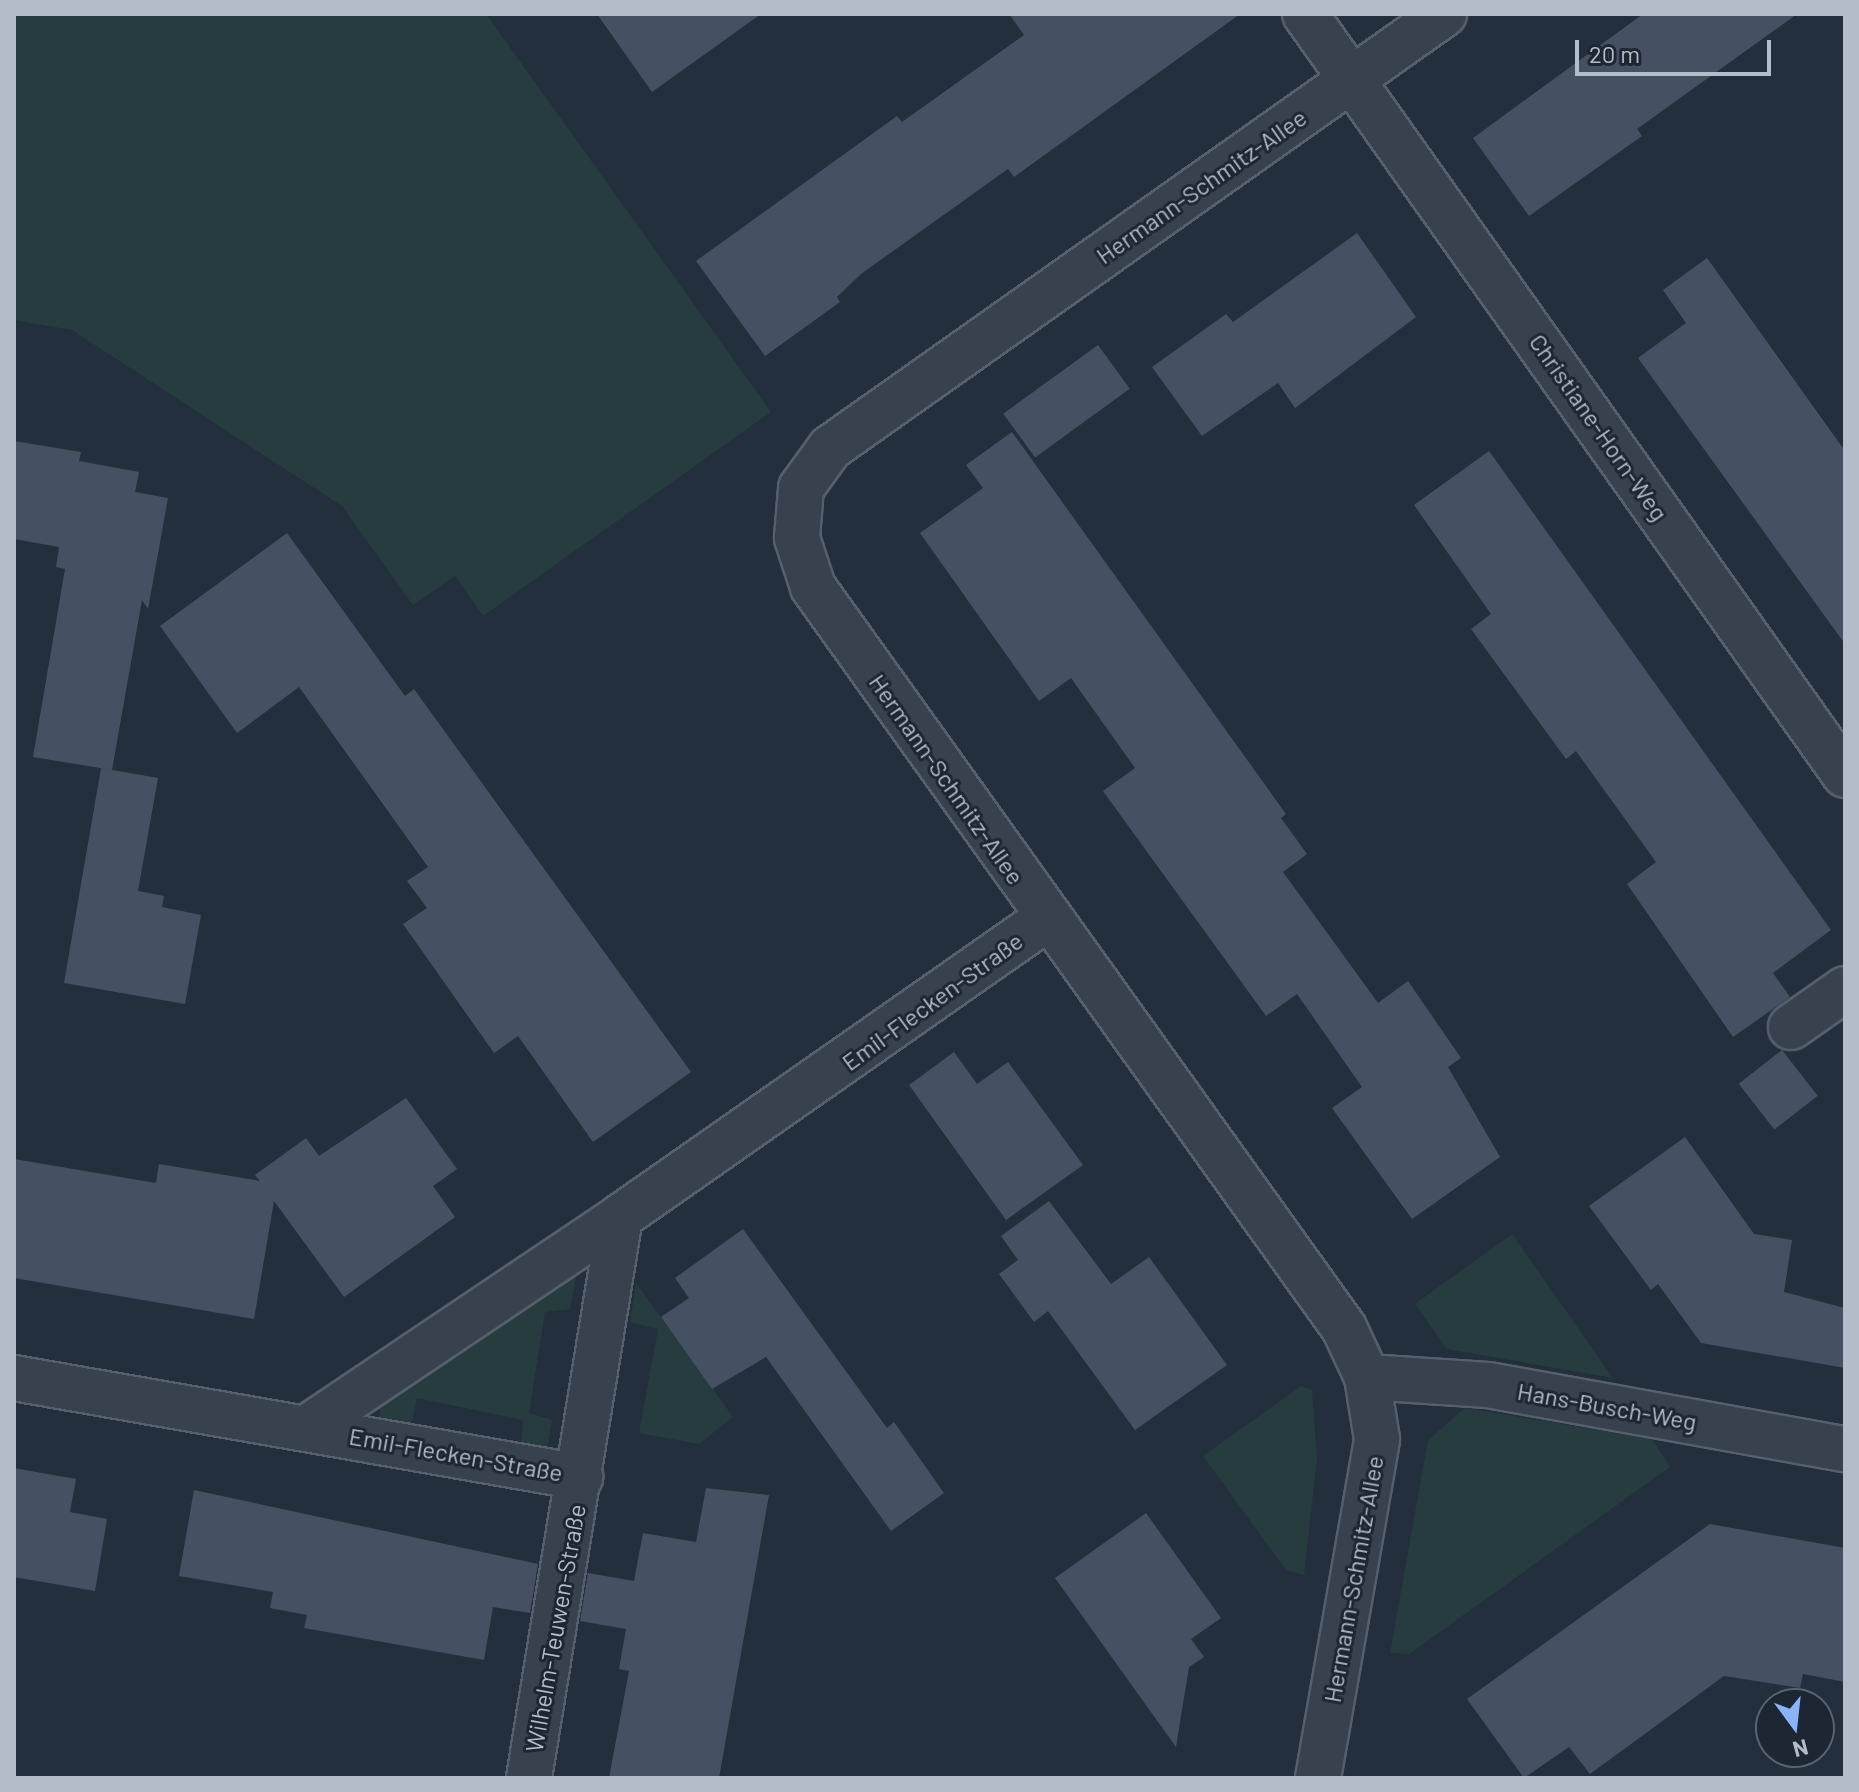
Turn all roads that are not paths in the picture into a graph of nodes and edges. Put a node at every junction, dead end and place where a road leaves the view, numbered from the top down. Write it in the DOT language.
graph roads {
  1 [pos="1305,14"];
  2 [pos="1444,14"];
  3 [pos="1353,78"];
  4 [pos="1845,775"];
  5 [pos="1046,919"];
  6 [pos="1845,989"];
  7 [pos="1791,1027"];
  8 [pos="620,1217"];
  9 [pos="1367,1377"];
  10 [pos="14,1378"];
  11 [pos="308,1427"];
  12 [pos="1845,1449"];
  13 [pos="580,1477"];
  14 [pos="529,1778"];
  15 [pos="1318,1778"];
  1 -- 3 [label="street, Christiane-Horn-Weg"];
  2 -- 3 [label="street, Hermann-Schmitz-Allee"];
  3 -- 4 [label="street, Christiane-Horn-Weg"];
  3 -- 5 [label="street, Hermann-Schmitz-Allee"];
  5 -- 8 [label="street, Emil-Flecken-Straße"];
  5 -- 9 [label="street, Hermann-Schmitz-Allee"];
  6 -- 7 [label="street"];
  8 -- 11 [label="street, Emil-Flecken-Straße"];
  8 -- 13 [label="street, Emil-Flecken-Straße"];
  9 -- 12 [label="street, Hans-Busch-Weg"];
  9 -- 15 [label="street, Hermann-Schmitz-Allee"];
  10 -- 11 [label="street, Emil-Flecken-Straße"];
  11 -- 13 [label="street, Emil-Flecken-Straße"];
  13 -- 14 [label="street, Wilhelm-Teuwen-Straße"];
}
